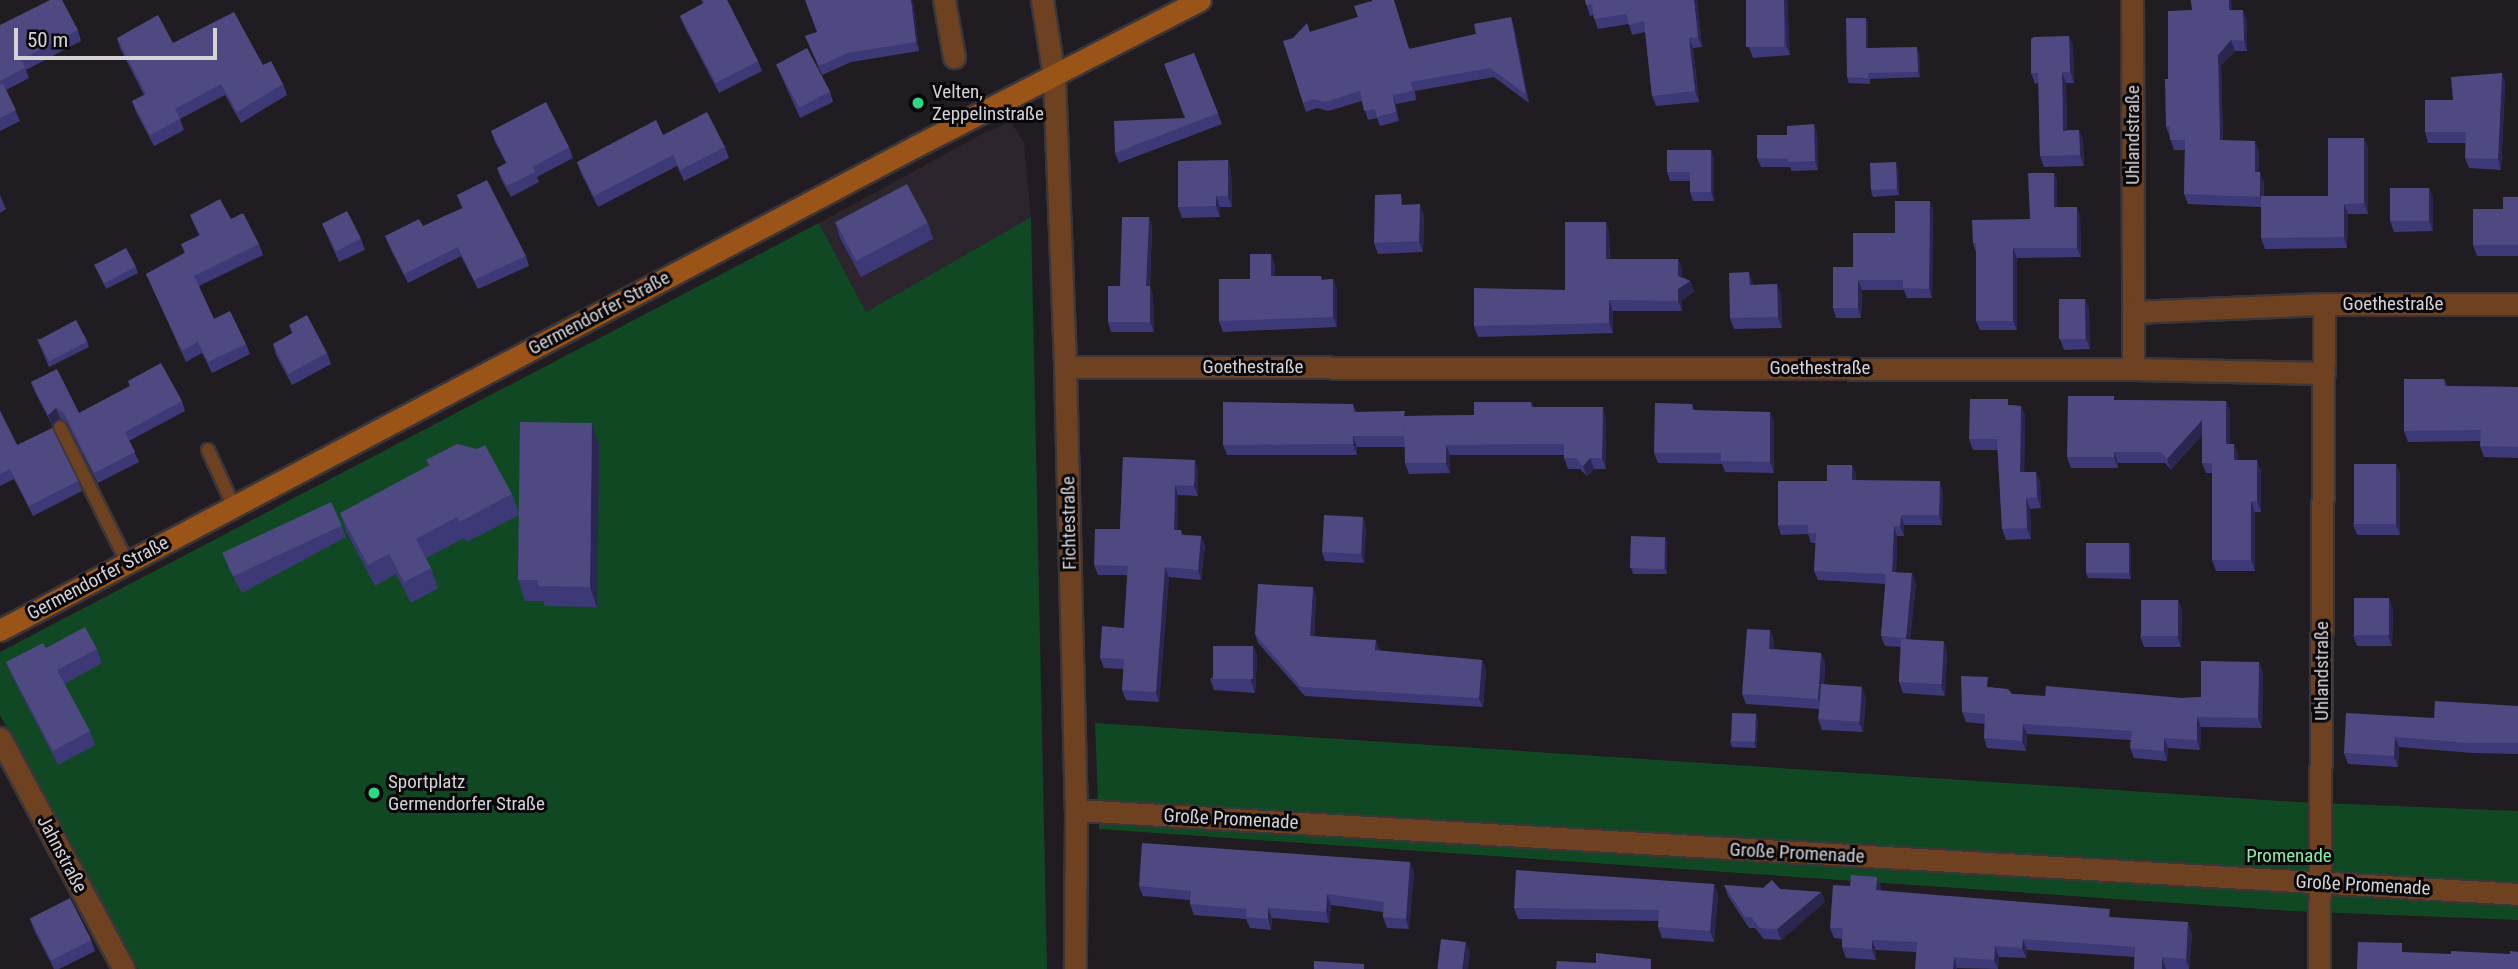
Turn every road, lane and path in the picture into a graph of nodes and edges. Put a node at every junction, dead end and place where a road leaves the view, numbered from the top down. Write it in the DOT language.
graph roads {
  1 [pos="944,0"];
  2 [pos="1042,0"];
  3 [pos="1200,0"];
  4 [pos="2132,0"];
  5 [pos="954,58"];
  6 [pos="1054,77"];
  7 [pos="2325,304"];
  8 [pos="2518,304"];
  9 [pos="2133,312"];
  10 [pos="1065,367"];
  11 [pos="2133,369"];
  12 [pos="2324,373"];
  13 [pos="60,427"];
  14 [pos="208,450"];
  15 [pos="234,507"];
  16 [pos="128,564"];
  17 [pos="0,630"];
  18 [pos="0,738"];
  19 [pos="1076,810"];
  20 [pos="2320,883"];
  21 [pos="2518,894"];
  22 [pos="124,969"];
  23 [pos="1075,969"];
  24 [pos="2319,969"];
  1 -- 5 [label="street"];
  2 -- 6 [label="street, Fichtestraße"];
  3 -- 6 [label="main road, Germendorfer Straße"];
  4 -- 9 [label="street, Uhlandstraße"];
  6 -- 10 [label="street, Fichtestraße"];
  6 -- 15 [label="main road, Germendorfer Straße"];
  7 -- 8 [label="street, Goethestraße"];
  7 -- 9 [label="street, Goethestraße"];
  7 -- 12 [label="street, Uhlandstraße"];
  9 -- 11 [label="street"];
  10 -- 11 [label="street, Goethestraße"];
  10 -- 19 [label="street, Fichtestraße"];
  11 -- 12 [label="street"];
  12 -- 20 [label="street, Uhlandstraße"];
  13 -- 16 [label="lane"];
  14 -- 15 [label="lane"];
  15 -- 16 [label="main road, Germendorfer Straße"];
  16 -- 17 [label="main road, Germendorfer Straße"];
  18 -- 22 [label="street, Jahnstraße"];
  19 -- 20 [label="street, Große Promenade"];
  19 -- 23 [label="street, Fichtestraße"];
  20 -- 21 [label="street, Große Promenade"];
  20 -- 24 [label="street, Uhlandstraße"];
}
